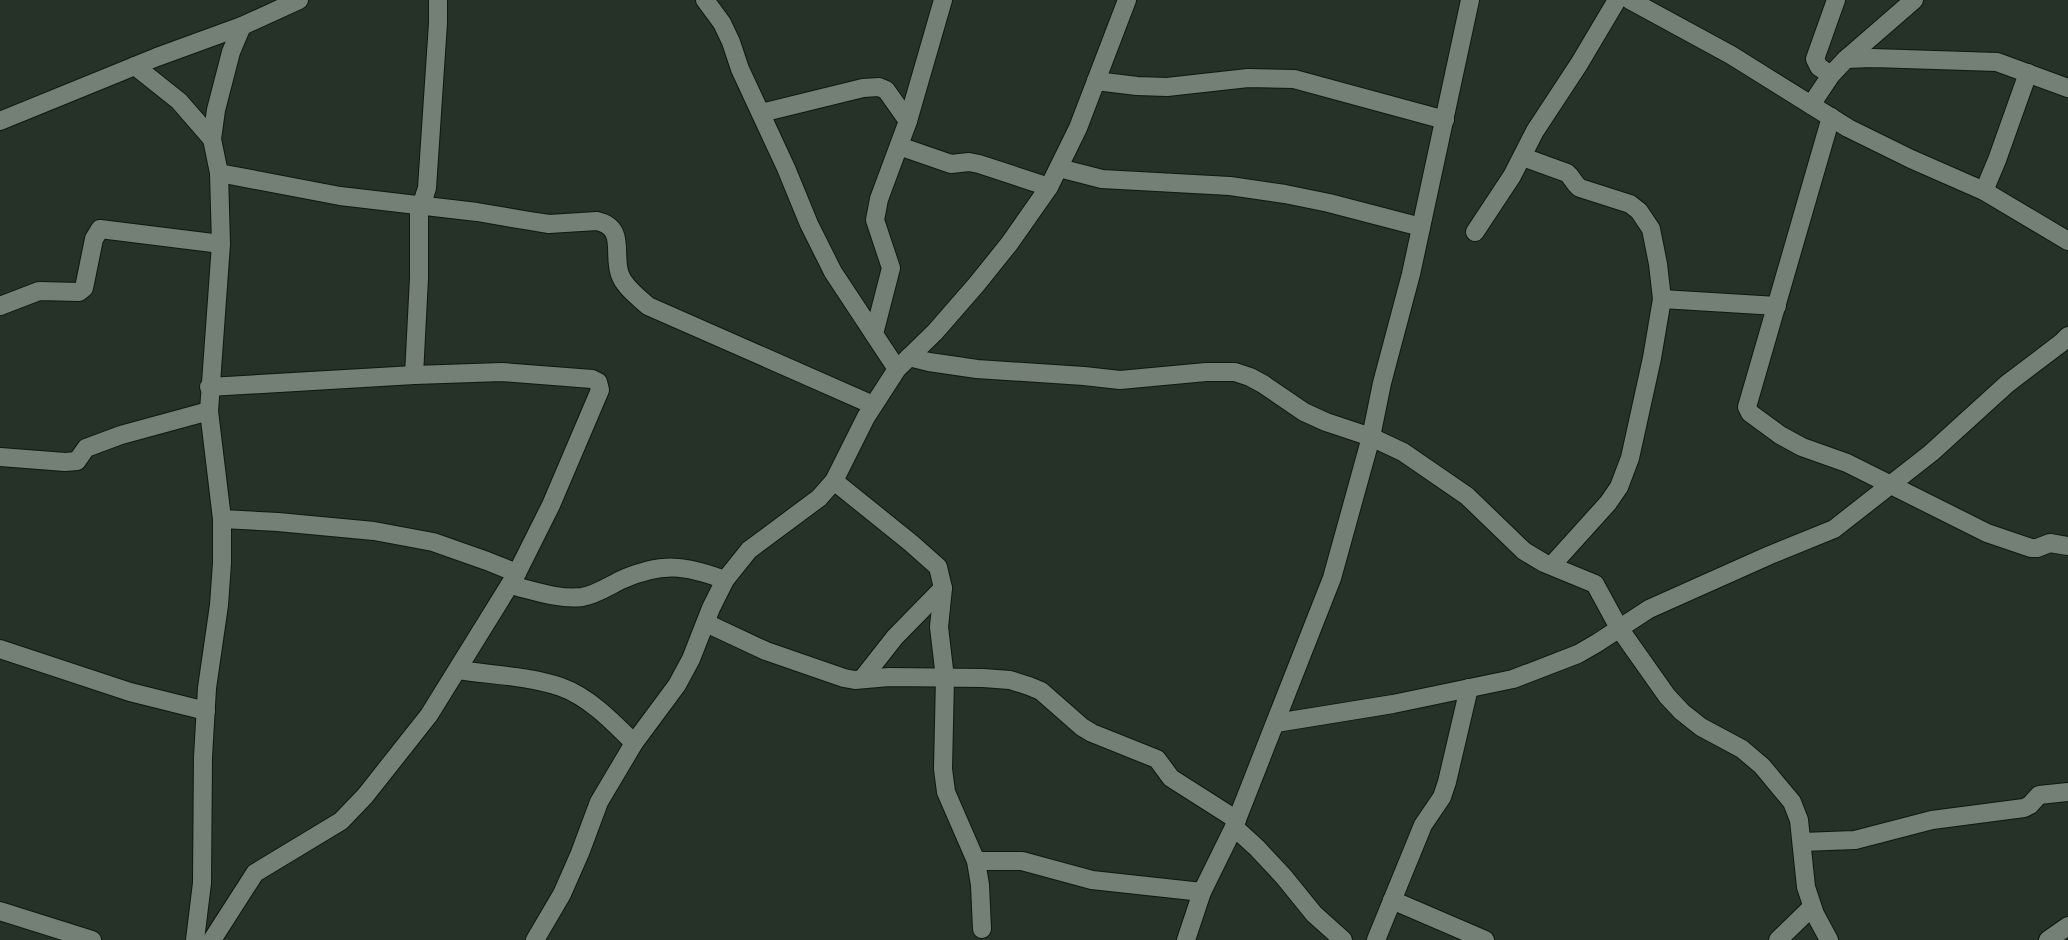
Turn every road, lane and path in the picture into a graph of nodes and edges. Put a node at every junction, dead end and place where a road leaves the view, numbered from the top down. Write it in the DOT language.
graph roads {
  1 [pos="299,0"];
  2 [pos="438,0"];
  3 [pos="705,0"];
  4 [pos="943,0"];
  5 [pos="1127,0"];
  6 [pos="1470,0"];
  7 [pos="1617,0"];
  8 [pos="1630,0"];
  9 [pos="1836,0"];
  10 [pos="1914,0"];
  11 [pos="242,26"];
  12 [pos="1846,59"];
  13 [pos="135,66"];
  14 [pos="2028,73"];
  15 [pos="1831,75"];
  16 [pos="1096,81"];
  17 [pos="2068,88"];
  18 [pos="1811,105"];
  19 [pos="761,113"];
  20 [pos="1831,118"];
  21 [pos="908,120"];
  22 [pos="1445,120"];
  23 [pos="0,121"];
  24 [pos="212,139"];
  25 [pos="898,146"];
  26 [pos="1522,157"];
  27 [pos="1059,168"];
  28 [pos="219,173"];
  29 [pos="1049,187"];
  30 [pos="1984,191"];
  31 [pos="421,205"];
  32 [pos="1421,227"];
  33 [pos="1475,232"];
  34 [pos="2068,241"];
  35 [pos="221,244"];
  36 [pos="1662,299"];
  37 [pos="0,306"];
  38 [pos="1778,306"];
  39 [pos="874,334"];
  40 [pos="2068,336"];
  41 [pos="903,363"];
  42 [pos="414,375"];
  43 [pos="209,387"];
  44 [pos="873,405"];
  45 [pos="208,411"];
  46 [pos="1371,437"];
  47 [pos="0,457"];
  48 [pos="834,481"];
  49 [pos="1891,485"];
  50 [pos="222,519"];
  51 [pos="2068,546"];
  52 [pos="1552,566"];
  53 [pos="513,579"];
  54 [pos="725,580"];
  55 [pos="942,588"];
  56 [pos="706,623"];
  57 [pos="1619,628"];
  58 [pos="0,649"];
  59 [pos="458,670"];
  60 [pos="945,678"];
  61 [pos="862,679"];
  62 [pos="1469,688"];
  63 [pos="206,711"];
  64 [pos="1276,723"];
  65 [pos="634,742"];
  66 [pos="2068,792"];
  67 [pos="1235,824"];
  68 [pos="1802,842"];
  69 [pos="976,861"];
  70 [pos="1202,892"];
  71 [pos="1392,900"];
  72 [pos="1812,907"];
  73 [pos="0,910"];
  74 [pos="2068,926"];
  75 [pos="982,930"];
  76 [pos="92,940"];
  77 [pos="195,940"];
  78 [pos="212,940"];
  79 [pos="535,940"];
  80 [pos="1186,940"];
  81 [pos="1342,940"];
  82 [pos="1376,940"];
  83 [pos="1485,940"];
  84 [pos="1778,940"];
  85 [pos="1829,940"];
  86 [pos="2048,940"];
  1 -- 11 [label="street"];
  2 -- 31 [label="street"];
  3 -- 19 [label="street"];
  4 -- 21 [label="street"];
  5 -- 16 [label="street"];
  6 -- 22 [label="street"];
  7 -- 26 [label="street"];
  8 -- 18 [label="street"];
  9 -- 15 [label="street"];
  10 -- 12 [label="street"];
  11 -- 13 [label="street"];
  11 -- 24 [label="street"];
  12 -- 14 [label="street"];
  12 -- 15 [label="street"];
  13 -- 23 [label="street"];
  13 -- 24 [label="street"];
  14 -- 17 [label="street"];
  14 -- 30 [label="street"];
  15 -- 18 [label="street"];
  16 -- 22 [label="street"];
  16 -- 27 [label="street"];
  18 -- 20 [label="street"];
  19 -- 21 [label="street"];
  19 -- 39 [label="street"];
  20 -- 30 [label="street"];
  20 -- 38 [label="street"];
  21 -- 25 [label="street"];
  22 -- 32 [label="street"];
  24 -- 28 [label="street"];
  25 -- 29 [label="street"];
  25 -- 39 [label="street"];
  26 -- 33 [label="street"];
  26 -- 36 [label="street"];
  27 -- 29 [label="street"];
  27 -- 32 [label="street"];
  28 -- 31 [label="street"];
  28 -- 35 [label="street"];
  29 -- 41 [label="street"];
  30 -- 34 [label="street"];
  31 -- 42 [label="street"];
  31 -- 44 [label="street"];
  32 -- 46 [label="street"];
  35 -- 37 [label="street"];
  35 -- 43 [label="street"];
  36 -- 38 [label="street"];
  36 -- 52 [label="street"];
  38 -- 49 [label="street"];
  39 -- 41 [label="street"];
  40 -- 49 [label="street"];
  41 -- 44 [label="street"];
  41 -- 46 [label="street"];
  42 -- 43 [label="street"];
  42 -- 53 [label="street"];
  43 -- 45 [label="street"];
  44 -- 48 [label="street"];
  45 -- 47 [label="street"];
  45 -- 50 [label="street"];
  46 -- 52 [label="street"];
  46 -- 64 [label="street"];
  48 -- 54 [label="street"];
  48 -- 55 [label="street"];
  49 -- 51 [label="street"];
  49 -- 57 [label="street"];
  50 -- 53 [label="street"];
  50 -- 63 [label="street"];
  52 -- 57 [label="street"];
  53 -- 54 [label="street"];
  53 -- 59 [label="street"];
  54 -- 56 [label="street"];
  55 -- 60 [label="street"];
  55 -- 61 [label="street"];
  56 -- 61 [label="street"];
  56 -- 65 [label="street"];
  57 -- 62 [label="street"];
  57 -- 68 [label="street"];
  58 -- 63 [label="street"];
  59 -- 65 [label="street"];
  59 -- 78 [label="street"];
  60 -- 61 [label="street"];
  60 -- 67 [label="street"];
  60 -- 69 [label="street"];
  62 -- 64 [label="street"];
  62 -- 71 [label="street"];
  63 -- 77 [label="street"];
  64 -- 67 [label="street"];
  65 -- 79 [label="street"];
  66 -- 68 [label="street"];
  67 -- 70 [label="street"];
  67 -- 81 [label="street"];
  68 -- 72 [label="street"];
  69 -- 70 [label="street"];
  69 -- 75 [label="street"];
  70 -- 80 [label="street"];
  71 -- 82 [label="street"];
  71 -- 83 [label="street"];
  72 -- 84 [label="street"];
  72 -- 85 [label="street"];
  73 -- 76 [label="street"];
  74 -- 86 [label="street"];
}
